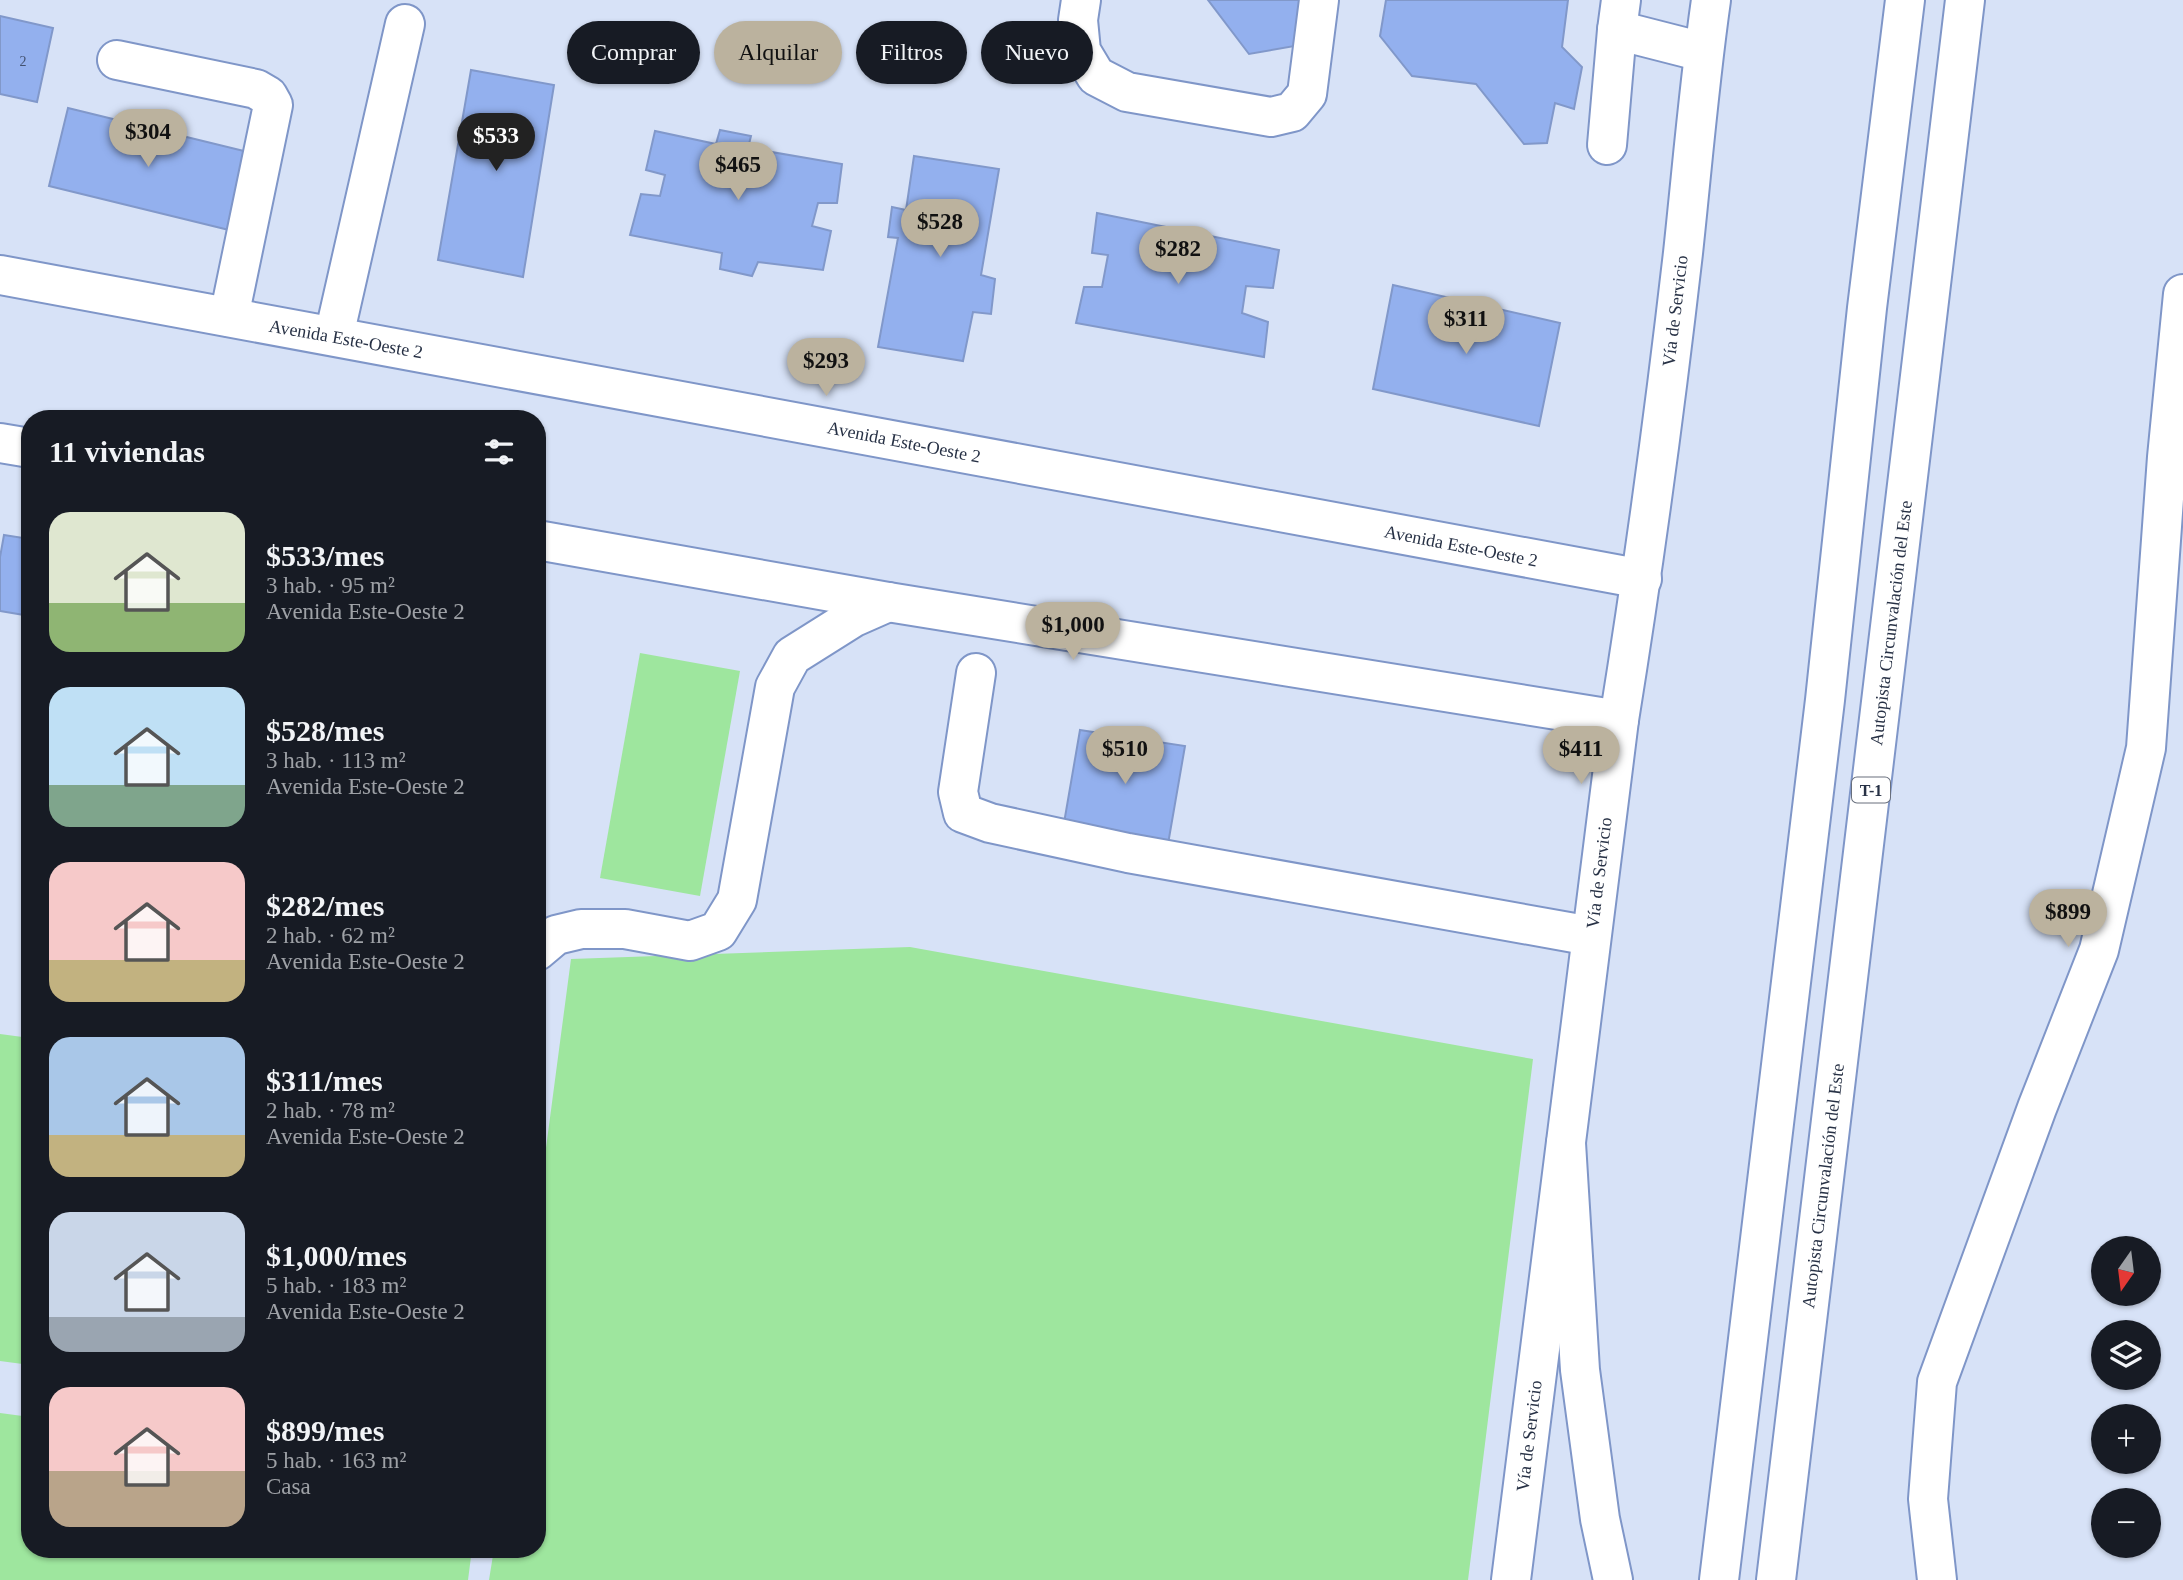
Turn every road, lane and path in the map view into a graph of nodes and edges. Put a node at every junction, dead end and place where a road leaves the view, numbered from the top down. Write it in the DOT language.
graph roads {
  1 [pos="1081,0"];
  2 [pos="1319,0"];
  3 [pos="1711,0"];
  4 [pos="1905,0"];
  5 [pos="1965,0"];
  6 [pos="1619,15"];
  7 [pos="405,24"];
  8 [pos="1703,52"];
  9 [pos="117,60"];
  10 [pos="1607,145"];
  11 [pos="0,275"];
  12 [pos="2183,294"];
  13 [pos="229,317"];
  14 [pos="334,336"];
  15 [pos="0,443"];
  16 [pos="21,447"];
  17 [pos="546,542"];
  18 [pos="1642,579"];
  19 [pos="888,602"];
  20 [pos="976,673"];
  21 [pos="1619,720"];
  22 [pos="1591,936"];
  23 [pos="546,943"];
  24 [pos="1566,1143"];
  25 [pos="1511,1580"];
  26 [pos="1614,1580"];
  27 [pos="1719,1580"];
  28 [pos="1776,1580"];
  29 [pos="1937,1580"];
  1 -- 2 [label="main road"];
  3 -- 8 [label="main road, Vía de Servicio"];
  4 -- 27 [label="main road"];
  5 -- 28 [label="main road, Autopista Circunvalación del Este / T-1"];
  6 -- 8 [label="main road"];
  6 -- 10 [label="main road"];
  7 -- 14 [label="main road"];
  8 -- 18 [label="main road, Vía de Servicio"];
  9 -- 13 [label="main road"];
  11 -- 13 [label="main road, Avenida Este-Oeste 2"];
  12 -- 29 [label="main road"];
  13 -- 14 [label="main road, Avenida Este-Oeste 2"];
  14 -- 18 [label="main road, Avenida Este-Oeste 2"];
  15 -- 16 [label="main road"];
  17 -- 19 [label="main road"];
  18 -- 21 [label="main road, Vía de Servicio"];
  19 -- 21 [label="main road"];
  19 -- 23 [label="main road"];
  20 -- 22 [label="main road"];
  21 -- 22 [label="main road, Vía de Servicio"];
  22 -- 24 [label="main road, Vía de Servicio"];
  24 -- 25 [label="main road, Vía de Servicio"];
  24 -- 26 [label="main road"];
}
